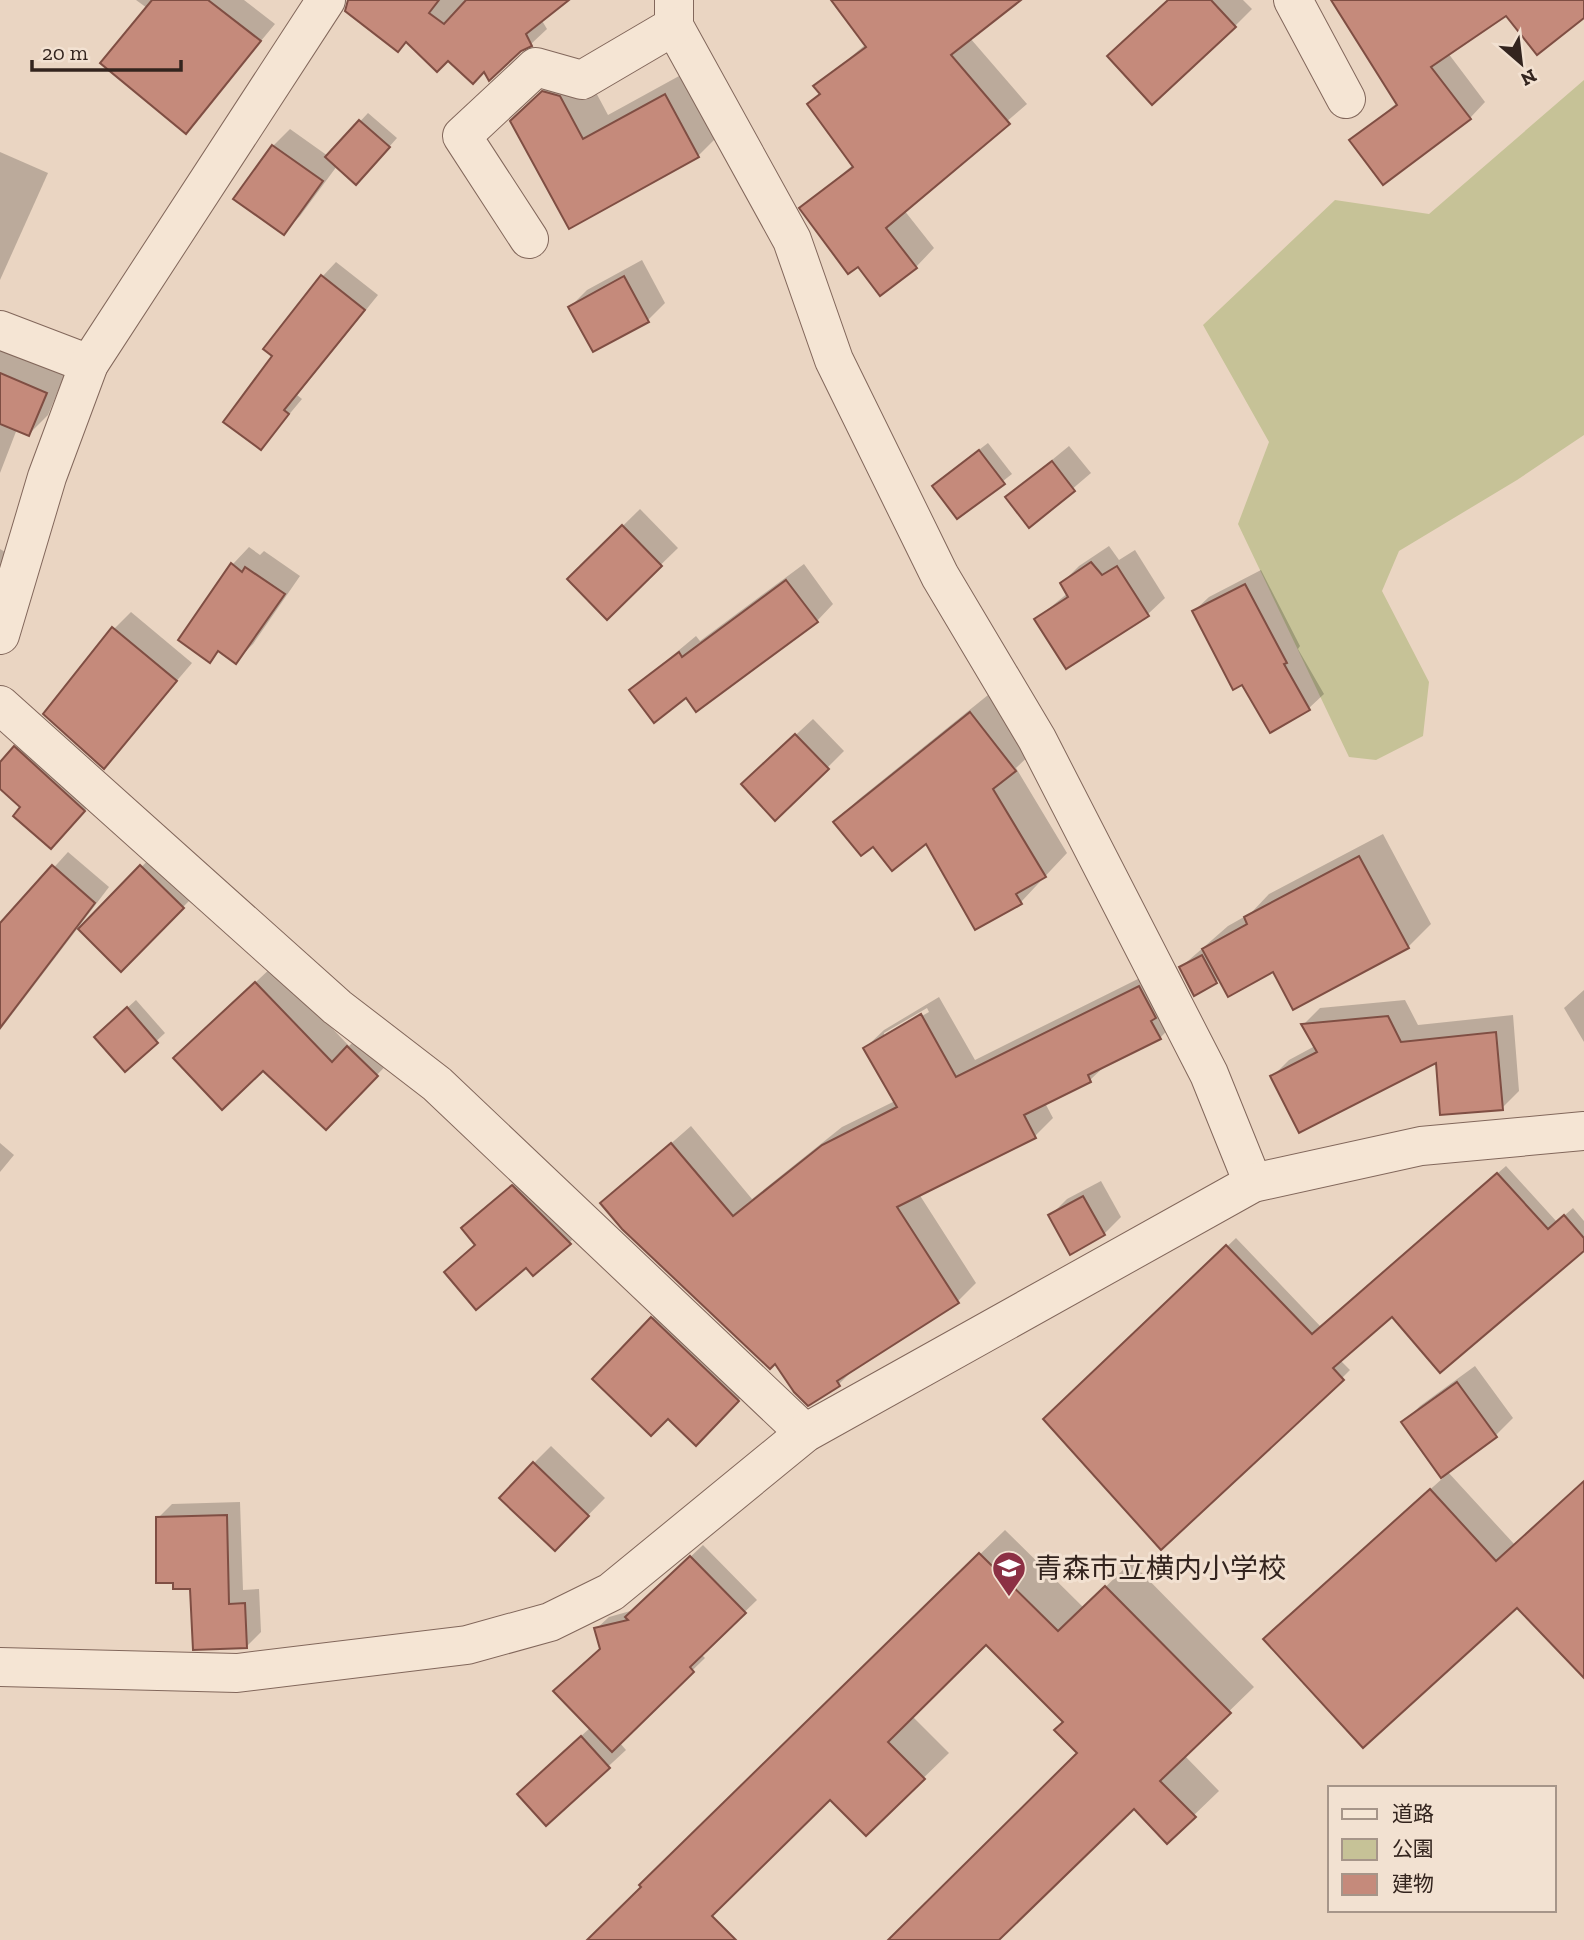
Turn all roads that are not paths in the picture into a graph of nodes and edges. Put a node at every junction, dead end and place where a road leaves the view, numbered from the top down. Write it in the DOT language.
graph roads {
  1 [pos="326,0"];
  2 [pos="1293,0"];
  3 [pos="674,13"];
  4 [pos="1346,99"];
  5 [pos="529,239"];
  6 [pos="0,330"];
  7 [pos="89,364"];
  8 [pos="0,635"];
  9 [pos="0,705"];
  10 [pos="1584,1131"];
  11 [pos="1253,1183"];
  12 [pos="805,1433"];
  13 [pos="0,1667"];
  1 -- 7 [label="street"];
  2 -- 4 [label="street"];
  3 -- 5 [label="street"];
  3 -- 11 [label="street"];
  6 -- 7 [label="street"];
  7 -- 8 [label="street"];
  9 -- 12 [label="street"];
  10 -- 11 [label="street"];
  11 -- 12 [label="street"];
  12 -- 13 [label="street"];
}
